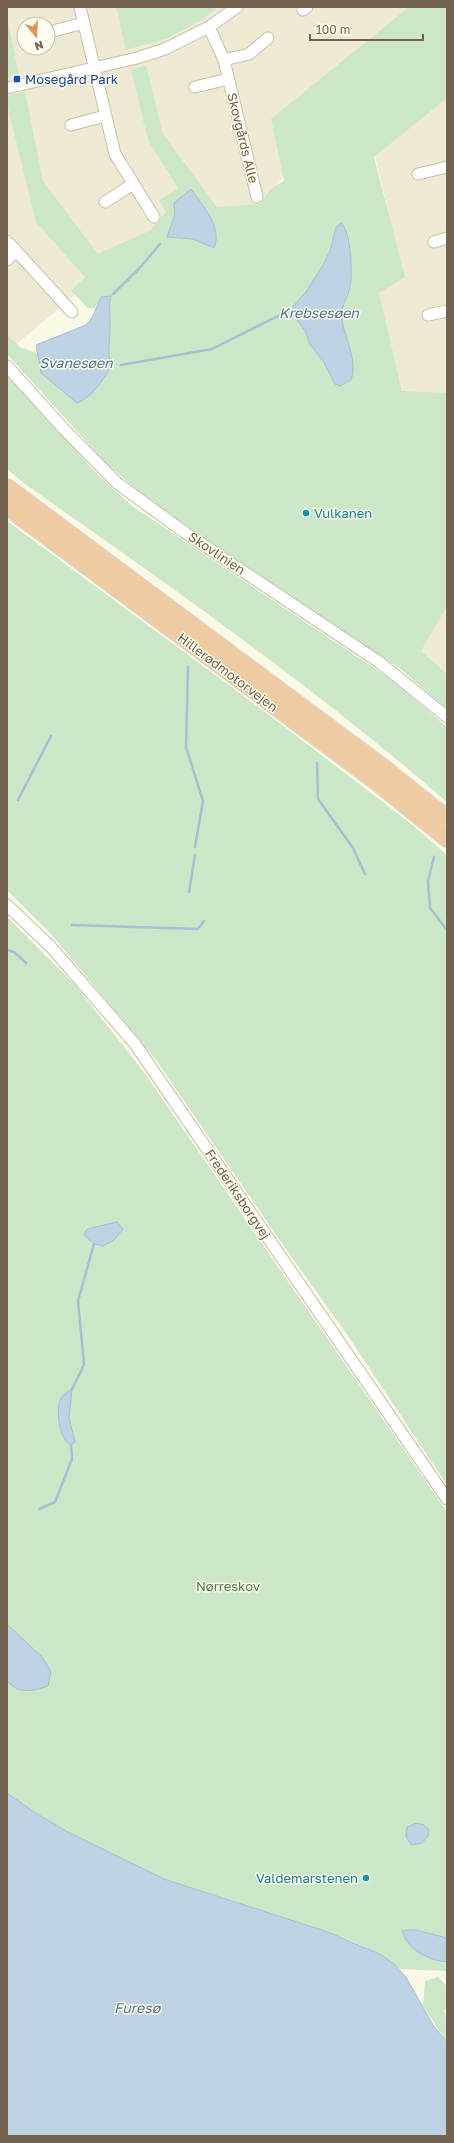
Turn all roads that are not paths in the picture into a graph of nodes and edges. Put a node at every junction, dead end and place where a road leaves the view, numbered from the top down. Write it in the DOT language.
graph roads {
  1 [pos="80,7"];
  2 [pos="237,7"];
  3 [pos="84,23"];
  4 [pos="209,27"];
  5 [pos="56,30"];
  6 [pos="268,38"];
  7 [pos="224,60"];
  8 [pos="94,68"];
  9 [pos="228,79"];
  10 [pos="7,88"];
  11 [pos="195,88"];
  12 [pos="105,116"];
  13 [pos="71,125"];
  14 [pos="447,168"];
  15 [pos="418,174"];
  16 [pos="133,184"];
  17 [pos="257,197"];
  18 [pos="105,202"];
  19 [pos="154,217"];
  20 [pos="447,238"];
  21 [pos="7,241"];
  22 [pos="434,242"];
  23 [pos="16,251"];
  24 [pos="7,260"];
  25 [pos="447,311"];
  26 [pos="72,312"];
  27 [pos="428,315"];
  28 [pos="7,366"];
  29 [pos="7,487"];
  30 [pos="7,507"];
  31 [pos="447,718"];
  32 [pos="447,818"];
  33 [pos="447,839"];
  34 [pos="7,905"];
  35 [pos="447,1499"];
  1 -- 3 [label="street"];
  2 -- 4 [label="street"];
  3 -- 5 [label="street"];
  3 -- 8 [label="street"];
  4 -- 7 [label="street, Skovgårds Alle"];
  4 -- 8 [label="street"];
  6 -- 7 [label="street"];
  7 -- 9 [label="street, Skovgårds Alle"];
  8 -- 10 [label="street"];
  8 -- 12 [label="street"];
  9 -- 11 [label="street, Skovgårds Alle"];
  9 -- 17 [label="street, Skovgårds Alle"];
  12 -- 13 [label="street"];
  12 -- 16 [label="street"];
  14 -- 15 [label="street"];
  16 -- 18 [label="street"];
  16 -- 19 [label="street"];
  20 -- 22 [label="street"];
  21 -- 23 [label="street"];
  23 -- 24 [label="street"];
  23 -- 26 [label="street"];
  25 -- 27 [label="street"];
  28 -- 31 [label="street, Skovlinien"];
  29 -- 32 [label="highway, Hillerødmotorvejen"];
  30 -- 33 [label="highway, Hillerødmotorvejen"];
  34 -- 35 [label="street, Frederiksborgvej"];
}
